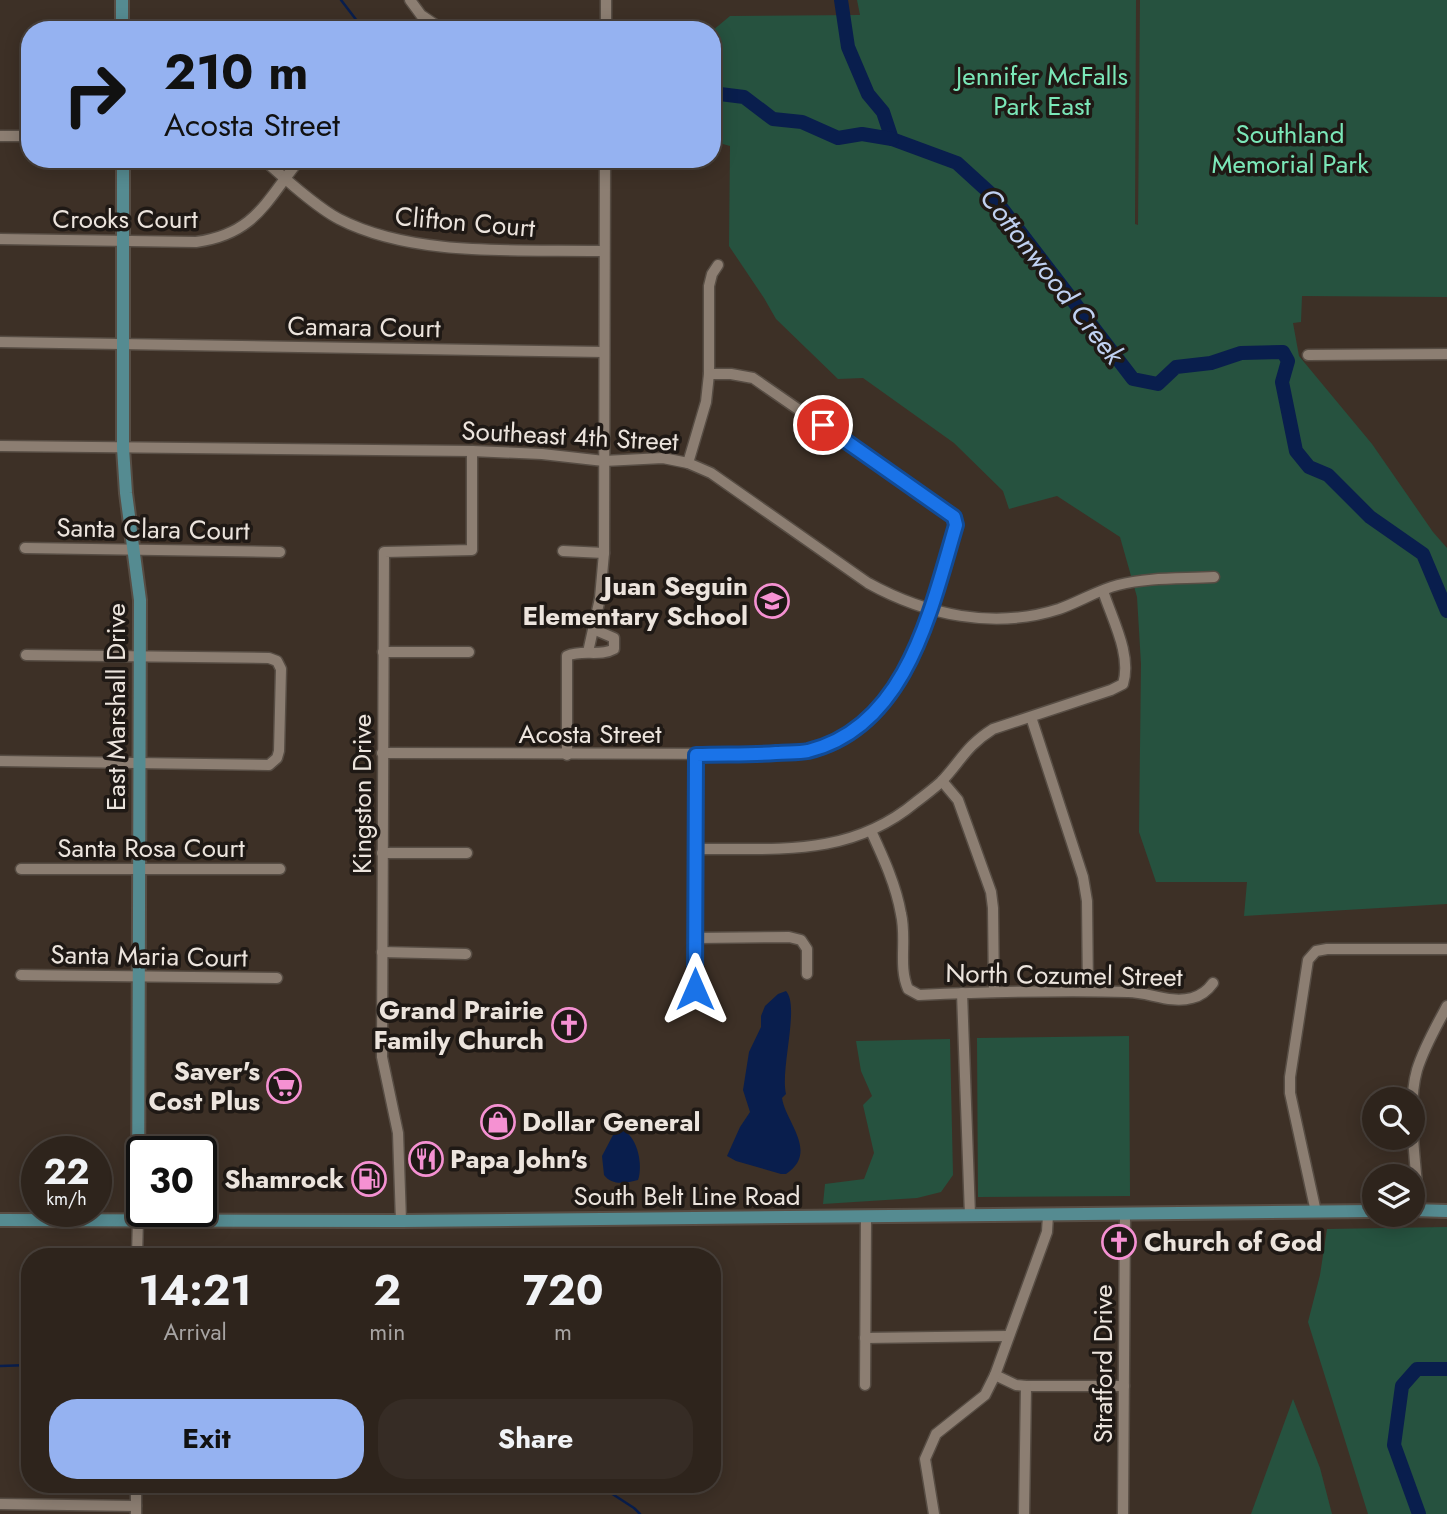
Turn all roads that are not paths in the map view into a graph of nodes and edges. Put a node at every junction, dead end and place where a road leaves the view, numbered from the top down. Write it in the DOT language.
graph roads {
  1 [pos="122,0"];
  2 [pos="410,0"];
  3 [pos="606,0"];
  4 [pos="122,21"];
  5 [pos="430,21"];
  6 [pos="606,21"];
  7 [pos="0,136"];
  8 [pos="21,136"];
  9 [pos="122,168"];
  10 [pos="273,168"];
  11 [pos="293,168"];
  12 [pos="605,168"];
  13 [pos="285,178"];
  14 [pos="0,239"];
  15 [pos="122,241"];
  16 [pos="604,251"];
  17 [pos="718,265"];
  18 [pos="0,342"];
  19 [pos="123,344"];
  20 [pos="604,352"];
  21 [pos="1447,354"];
  22 [pos="1308,355"];
  23 [pos="709,374"];
  24 [pos="0,446"];
  25 [pos="123,448"];
  26 [pos="472,451"];
  27 [pos="604,461"];
  28 [pos="688,463"];
  29 [pos="25,548"];
  30 [pos="133,548"];
  31 [pos="563,551"];
  32 [pos="280,552"];
  33 [pos="604,553"];
  34 [pos="1214,577"];
  35 [pos="1103,591"];
  36 [pos="931,610"];
  37 [pos="593,629"];
  38 [pos="383,652"];
  39 [pos="469,652"];
  40 [pos="588,652"];
  41 [pos="26,655"];
  42 [pos="138,656"];
  43 [pos="1031,717"];
  44 [pos="382,753"];
  45 [pos="567,755"];
  46 [pos="696,755"];
  47 [pos="0,761"];
  48 [pos="138,763"];
  49 [pos="942,781"];
  50 [pos="871,831"];
  51 [pos="696,849"];
  52 [pos="382,853"];
  53 [pos="467,853"];
  54 [pos="138,868"];
  55 [pos="21,869"];
  56 [pos="280,869"];
  57 [pos="696,938"];
  58 [pos="1447,949"];
  59 [pos="382,952"];
  60 [pos="466,954"];
  61 [pos="807,974"];
  62 [pos="21,975"];
  63 [pos="137,976"];
  64 [pos="277,978"];
  65 [pos="1213,983"];
  66 [pos="695,989"];
  67 [pos="1088,991"];
  68 [pos="994,992"];
  69 [pos="962,993"];
  70 [pos="1447,1006"];
  71 [pos="138,1136"];
  72 [pos="1415,1164"];
  73 [pos="1425,1210"];
  74 [pos="1362,1211"];
  75 [pos="1447,1211"];
  76 [pos="1316,1212"];
  77 [pos="1125,1214"];
  78 [pos="970,1215"];
  79 [pos="1048,1215"];
  80 [pos="866,1218"];
  81 [pos="126,1219"];
  82 [pos="0,1220"];
  83 [pos="217,1220"];
  84 [pos="401,1221"];
  85 [pos="138,1227"];
  86 [pos="137,1248"];
  87 [pos="1008,1336"];
  88 [pos="865,1338"];
  89 [pos="995,1375"];
  90 [pos="865,1385"];
  91 [pos="1026,1386"];
  92 [pos="1124,1386"];
  93 [pos="0,1504"];
  94 [pos="136,1510"];
  95 [pos="934,1514"];
  96 [pos="1024,1514"];
  97 [pos="1123,1514"];
  1 -- 4 [label="main road"];
  2 -- 5 [label="street"];
  3 -- 6 [label="street"];
  7 -- 8 [label="street"];
  9 -- 15 [label="main road, East Marshall Drive"];
  10 -- 13 [label="street, Clifton Court"];
  11 -- 13 [label="street, Crooks Court"];
  12 -- 16 [label="street"];
  13 -- 15 [label="street, Crooks Court"];
  13 -- 16 [label="street, Clifton Court"];
  14 -- 15 [label="street, Crooks Court"];
  15 -- 19 [label="main road, East Marshall Drive"];
  16 -- 20 [label="street"];
  17 -- 23 [label="street"];
  18 -- 19 [label="street, Camara Court"];
  19 -- 20 [label="street, Camara Court"];
  19 -- 25 [label="main road, East Marshall Drive"];
  20 -- 27 [label="street"];
  21 -- 22 [label="street"];
  23 -- 28 [label="street"];
  23 -- 36 [label="street, Acosta Street"];
  24 -- 25 [label="street, Southeast 4th Street"];
  25 -- 26 [label="street, Southeast 4th Street"];
  25 -- 30 [label="main road, East Marshall Drive"];
  26 -- 27 [label="street, Southeast 4th Street"];
  26 -- 38 [label="street, Kingston Drive"];
  27 -- 28 [label="street, Southeast 4th Street"];
  27 -- 33 [label="street"];
  28 -- 36 [label="street, Southeast 4th Street"];
  29 -- 30 [label="street, Santa Clara Court"];
  30 -- 32 [label="street, Santa Clara Court"];
  30 -- 42 [label="main road, East Marshall Drive"];
  31 -- 33 [label="street"];
  33 -- 37 [label="street"];
  34 -- 35 [label="street, Southeast 4th Street"];
  35 -- 36 [label="street, Southeast 4th Street"];
  35 -- 43 [label="street"];
  36 -- 46 [label="street, Acosta Street"];
  37 -- 40 [label="street"];
  37 -- 40 [label="street"];
  38 -- 39 [label="street"];
  38 -- 44 [label="street, Kingston Drive"];
  40 -- 45 [label="street"];
  41 -- 42 [label="street"];
  42 -- 48 [label="main road, East Marshall Drive"];
  42 -- 48 [label="street"];
  43 -- 49 [label="street"];
  43 -- 67 [label="street"];
  44 -- 45 [label="street, Acosta Street"];
  44 -- 52 [label="street, Kingston Drive"];
  45 -- 46 [label="street, Acosta Street"];
  46 -- 51 [label="street"];
  47 -- 48 [label="street"];
  48 -- 54 [label="main road, East Marshall Drive"];
  49 -- 50 [label="street"];
  49 -- 68 [label="street"];
  50 -- 51 [label="street"];
  50 -- 69 [label="street, North Cozumel Street"];
  51 -- 57 [label="street"];
  52 -- 53 [label="street"];
  52 -- 59 [label="street, Kingston Drive"];
  54 -- 55 [label="street, Santa Rosa Court"];
  54 -- 56 [label="street, Santa Rosa Court"];
  54 -- 63 [label="main road, East Marshall Drive"];
  57 -- 61 [label="street"];
  57 -- 66 [label="street"];
  58 -- 76 [label="street"];
  59 -- 60 [label="street"];
  59 -- 84 [label="street, Kingston Drive"];
  62 -- 63 [label="street, Santa Maria Court"];
  63 -- 64 [label="street, Santa Maria Court"];
  63 -- 71 [label="main road, East Marshall Drive"];
  65 -- 67 [label="street, North Cozumel Street"];
  67 -- 68 [label="street, North Cozumel Street"];
  68 -- 69 [label="street, North Cozumel Street"];
  69 -- 78 [label="street"];
  70 -- 72 [label="street"];
  73 -- 75 [label="main road"];
  74 -- 76 [label="main road, South Belt Line Road"];
  76 -- 77 [label="main road, South Belt Line Road"];
  77 -- 79 [label="main road, South Belt Line Road"];
  77 -- 92 [label="street, Stratford Drive"];
  78 -- 79 [label="main road, South Belt Line Road"];
  78 -- 80 [label="main road, South Belt Line Road"];
  79 -- 87 [label="street"];
  80 -- 84 [label="main road, South Belt Line Road"];
  80 -- 88 [label="street"];
  81 -- 82 [label="main road, South Belt Line Road"];
  83 -- 84 [label="main road, South Belt Line Road"];
  85 -- 86 [label="street, East Marshall Drive"];
  87 -- 88 [label="street"];
  87 -- 89 [label="street"];
  88 -- 90 [label="street"];
  89 -- 91 [label="street"];
  89 -- 95 [label="street"];
  91 -- 92 [label="street"];
  91 -- 96 [label="street"];
  92 -- 97 [label="street, Stratford Drive"];
  93 -- 94 [label="street"];
}
